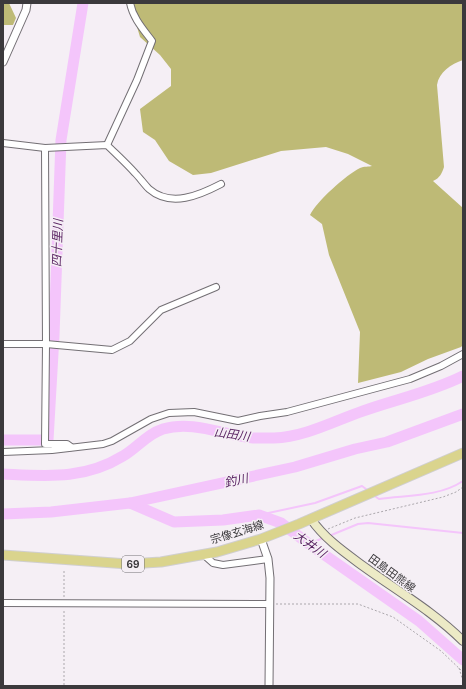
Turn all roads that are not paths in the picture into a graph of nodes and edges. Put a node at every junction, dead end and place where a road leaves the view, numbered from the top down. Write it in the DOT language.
graph roads {
  1 [pos="27,3"];
  2 [pos="130,3"];
  3 [pos="3,62"];
  4 [pos="3,143"];
  5 [pos="106,145"];
  6 [pos="45,148"];
  7 [pos="221,184"];
  8 [pos="216,287"];
  9 [pos="3,344"];
  10 [pos="46,344"];
  11 [pos="463,354"];
  12 [pos="71,447"];
  13 [pos="3,452"];
  14 [pos="463,453"];
  15 [pos="311,519"];
  16 [pos="261,539"];
  17 [pos="3,555"];
  18 [pos="204,555"];
  19 [pos="268,559"];
  20 [pos="3,603"];
  21 [pos="270,604"];
  22 [pos="463,641"];
  23 [pos="269,686"];
  1 -- 3 [label="street"];
  2 -- 5 [label="street"];
  4 -- 6 [label="street"];
  5 -- 6 [label="street"];
  5 -- 7 [label="street"];
  6 -- 10 [label="street"];
  8 -- 10 [label="street"];
  9 -- 10 [label="street"];
  10 -- 12 [label="street"];
  11 -- 12 [label="street"];
  12 -- 13 [label="street"];
  14 -- 15 [label="main road, 宗像玄海線 / 69"];
  15 -- 16 [label="main road, 宗像玄海線 / 69"];
  15 -- 22 [label="main road, 田島田熊線"];
  16 -- 18 [label="main road, 宗像玄海線 / 69"];
  16 -- 19 [label="street"];
  17 -- 18 [label="main road, 宗像玄海線 / 69"];
  18 -- 19 [label="street"];
  19 -- 21 [label="street"];
  20 -- 21 [label="street"];
  21 -- 23 [label="street"];
}
